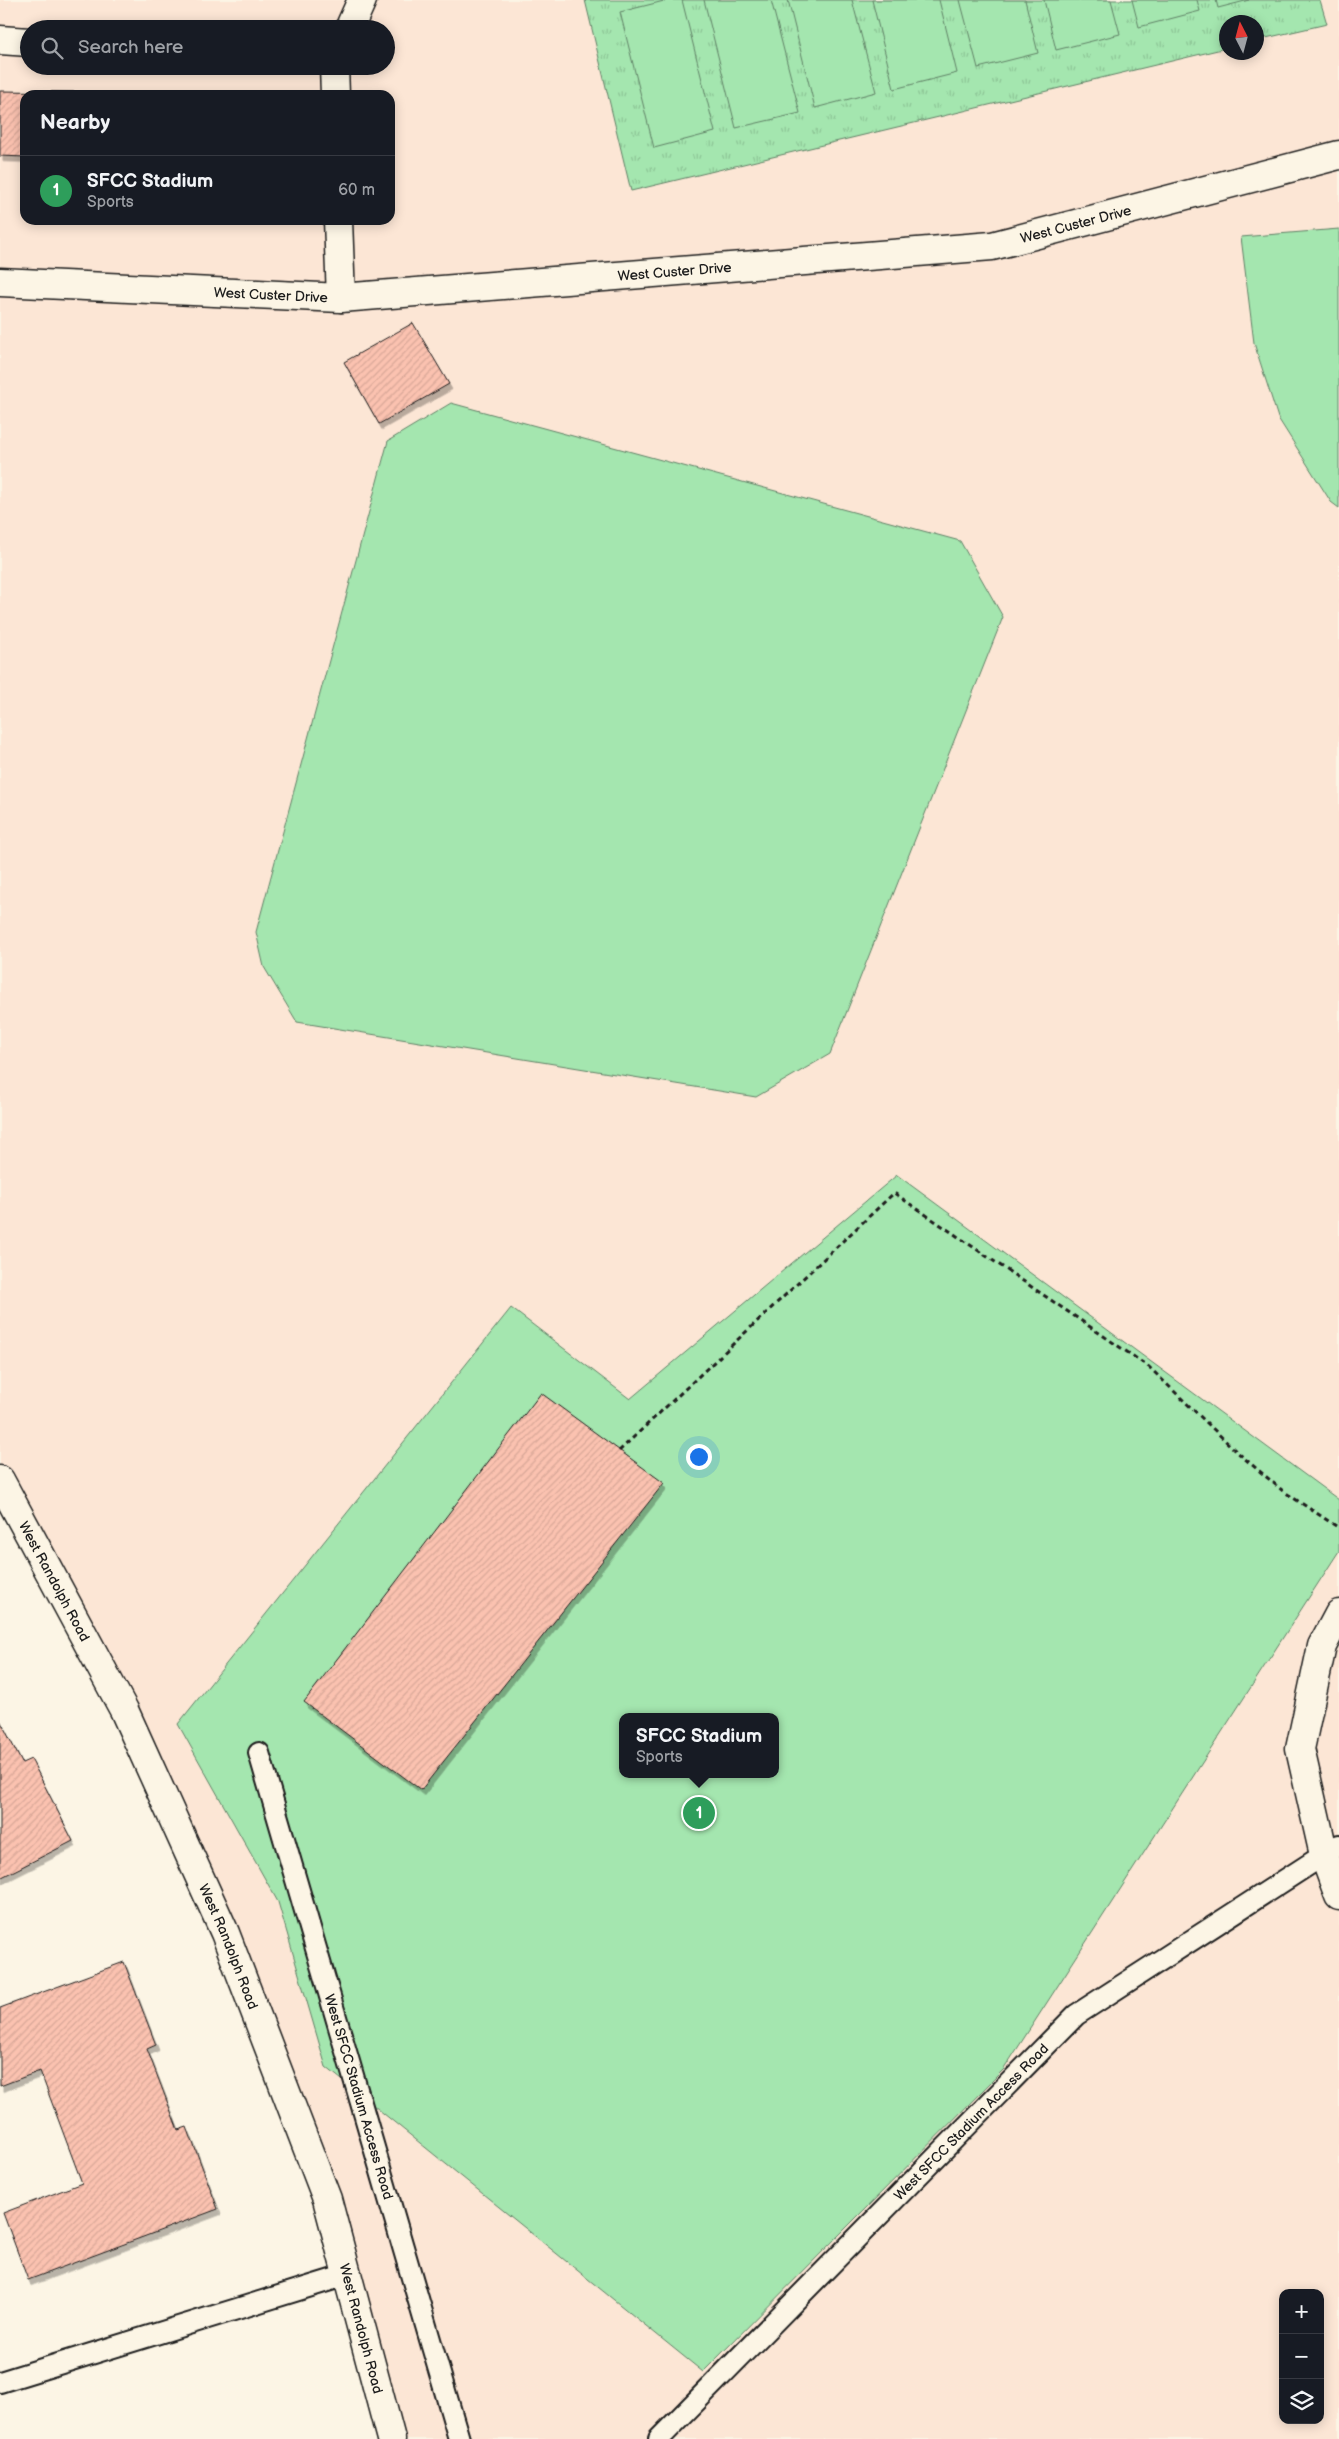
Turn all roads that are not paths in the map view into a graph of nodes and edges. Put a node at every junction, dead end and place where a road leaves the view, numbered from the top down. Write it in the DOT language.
graph roads {
  1 [pos="362,0"];
  2 [pos="353,20"];
  3 [pos="0,40"];
  4 [pos="20,41"];
  5 [pos="334,75"];
  6 [pos="335,90"];
  7 [pos="1339,155"];
  8 [pos="338,225"];
  9 [pos="0,282"];
  10 [pos="340,298"];
  11 [pos="0,1480"];
  12 [pos="1339,1614"];
  13 [pos="258,1753"];
  14 [pos="1332,1850"];
  15 [pos="1339,1896"];
  16 [pos="347,2275"];
  17 [pos="0,2382"];
  18 [pos="391,2439"];
  19 [pos="459,2439"];
  20 [pos="659,2439"];
  1 -- 2 [label="street"];
  3 -- 4 [label="street"];
  5 -- 6 [label="street"];
  7 -- 10 [label="street, West Custer Drive"];
  8 -- 10 [label="street"];
  9 -- 10 [label="street, West Custer Drive"];
  11 -- 16 [label="street, West Randolph Road"];
  12 -- 14 [label="street"];
  13 -- 19 [label="lane, West SFCC Stadium Access Road"];
  14 -- 15 [label="street"];
  14 -- 20 [label="lane, West SFCC Stadium Access Road"];
  16 -- 17 [label="lane"];
  16 -- 18 [label="street, West Randolph Road"];
}
